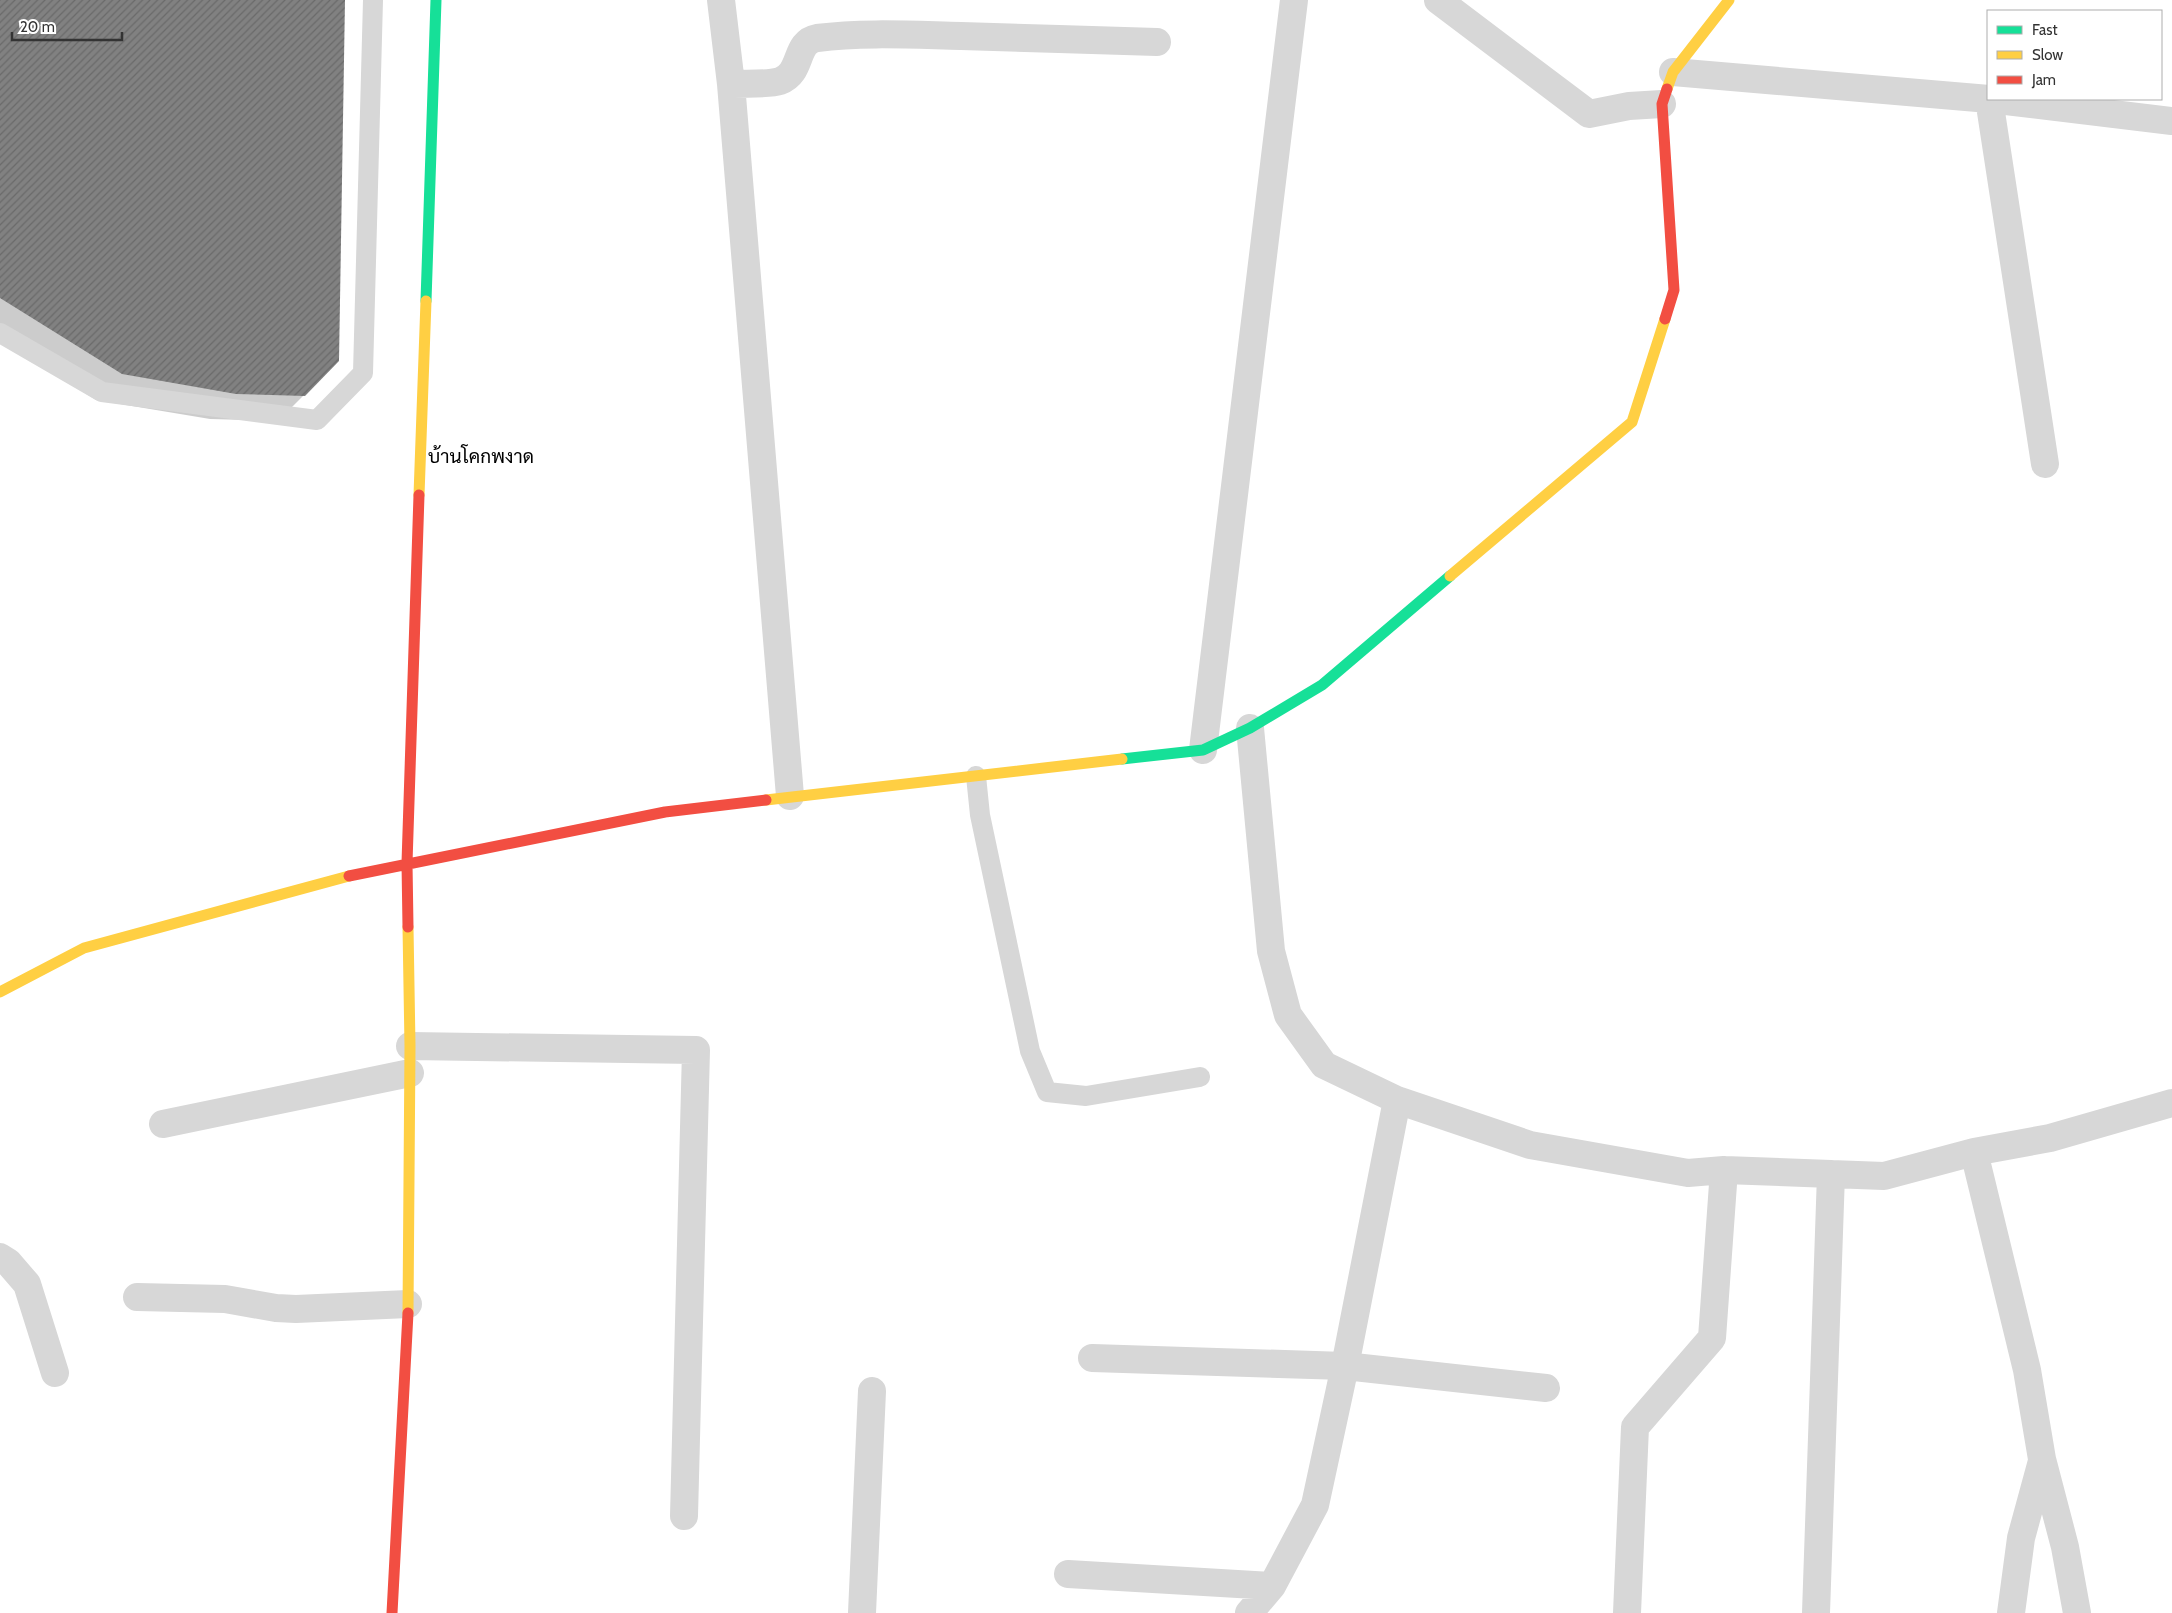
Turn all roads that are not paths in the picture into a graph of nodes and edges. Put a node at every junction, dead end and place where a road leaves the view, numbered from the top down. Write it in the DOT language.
graph roads {
  1 [pos="373,0"];
  2 [pos="436,0"];
  3 [pos="722,0"];
  4 [pos="1294,0"];
  5 [pos="1438,0"];
  6 [pos="1729,0"];
  7 [pos="1157,42"];
  8 [pos="1673,72"];
  9 [pos="731,84"];
  10 [pos="1987,99"];
  11 [pos="1989,100"];
  12 [pos="1997,100"];
  13 [pos="1662,104"];
  14 [pos="2172,121"];
  15 [pos="0,333"];
  16 [pos="2045,464"];
  17 [pos="1250,728"];
  18 [pos="1203,750"];
  19 [pos="976,776"];
  20 [pos="790,796"];
  21 [pos="407,863"];
  22 [pos="0,992"];
  23 [pos="410,1046"];
  24 [pos="410,1073"];
  25 [pos="1200,1077"];
  26 [pos="1397,1100"];
  27 [pos="2172,1103"];
  28 [pos="163,1124"];
  29 [pos="1974,1152"];
  30 [pos="1724,1170"];
  31 [pos="1831,1174"];
  32 [pos="0,1258"];
  33 [pos="137,1297"];
  34 [pos="408,1304"];
  35 [pos="1092,1358"];
  36 [pos="1345,1366"];
  37 [pos="55,1373"];
  38 [pos="1546,1388"];
  39 [pos="872,1391"];
  40 [pos="2042,1459"];
  41 [pos="684,1516"];
  42 [pos="1068,1574"];
  43 [pos="1272,1586"];
  44 [pos="392,1613"];
  45 [pos="862,1613"];
  46 [pos="1249,1613"];
  47 [pos="1627,1613"];
  48 [pos="1816,1613"];
  49 [pos="2011,1613"];
  50 [pos="2077,1613"];
  1 -- 15 [label="lane"];
  2 -- 21 [label="street"];
  3 -- 9 [label="street"];
  4 -- 18 [label="street"];
  5 -- 13 [label="street"];
  6 -- 8 [label="street"];
  7 -- 9 [label="street"];
  8 -- 10 [label="street"];
  8 -- 13 [label="street"];
  9 -- 20 [label="street"];
  11 -- 16 [label="street"];
  12 -- 14 [label="street"];
  13 -- 17 [label="street"];
  17 -- 18 [label="street"];
  17 -- 26 [label="street"];
  18 -- 19 [label="street"];
  19 -- 20 [label="street"];
  19 -- 25 [label="lane"];
  20 -- 21 [label="street"];
  21 -- 22 [label="street"];
  21 -- 23 [label="street"];
  23 -- 24 [label="street"];
  23 -- 41 [label="street"];
  24 -- 28 [label="street"];
  24 -- 34 [label="street"];
  26 -- 30 [label="street"];
  26 -- 36 [label="street"];
  27 -- 29 [label="street"];
  29 -- 31 [label="street"];
  29 -- 40 [label="street"];
  30 -- 31 [label="street"];
  30 -- 47 [label="street"];
  31 -- 48 [label="street"];
  32 -- 37 [label="street"];
  33 -- 34 [label="street"];
  34 -- 44 [label="street"];
  35 -- 36 [label="street"];
  36 -- 38 [label="street"];
  36 -- 43 [label="street"];
  39 -- 45 [label="street"];
  40 -- 49 [label="street"];
  40 -- 50 [label="street"];
  42 -- 43 [label="street"];
  43 -- 46 [label="street"];
}
